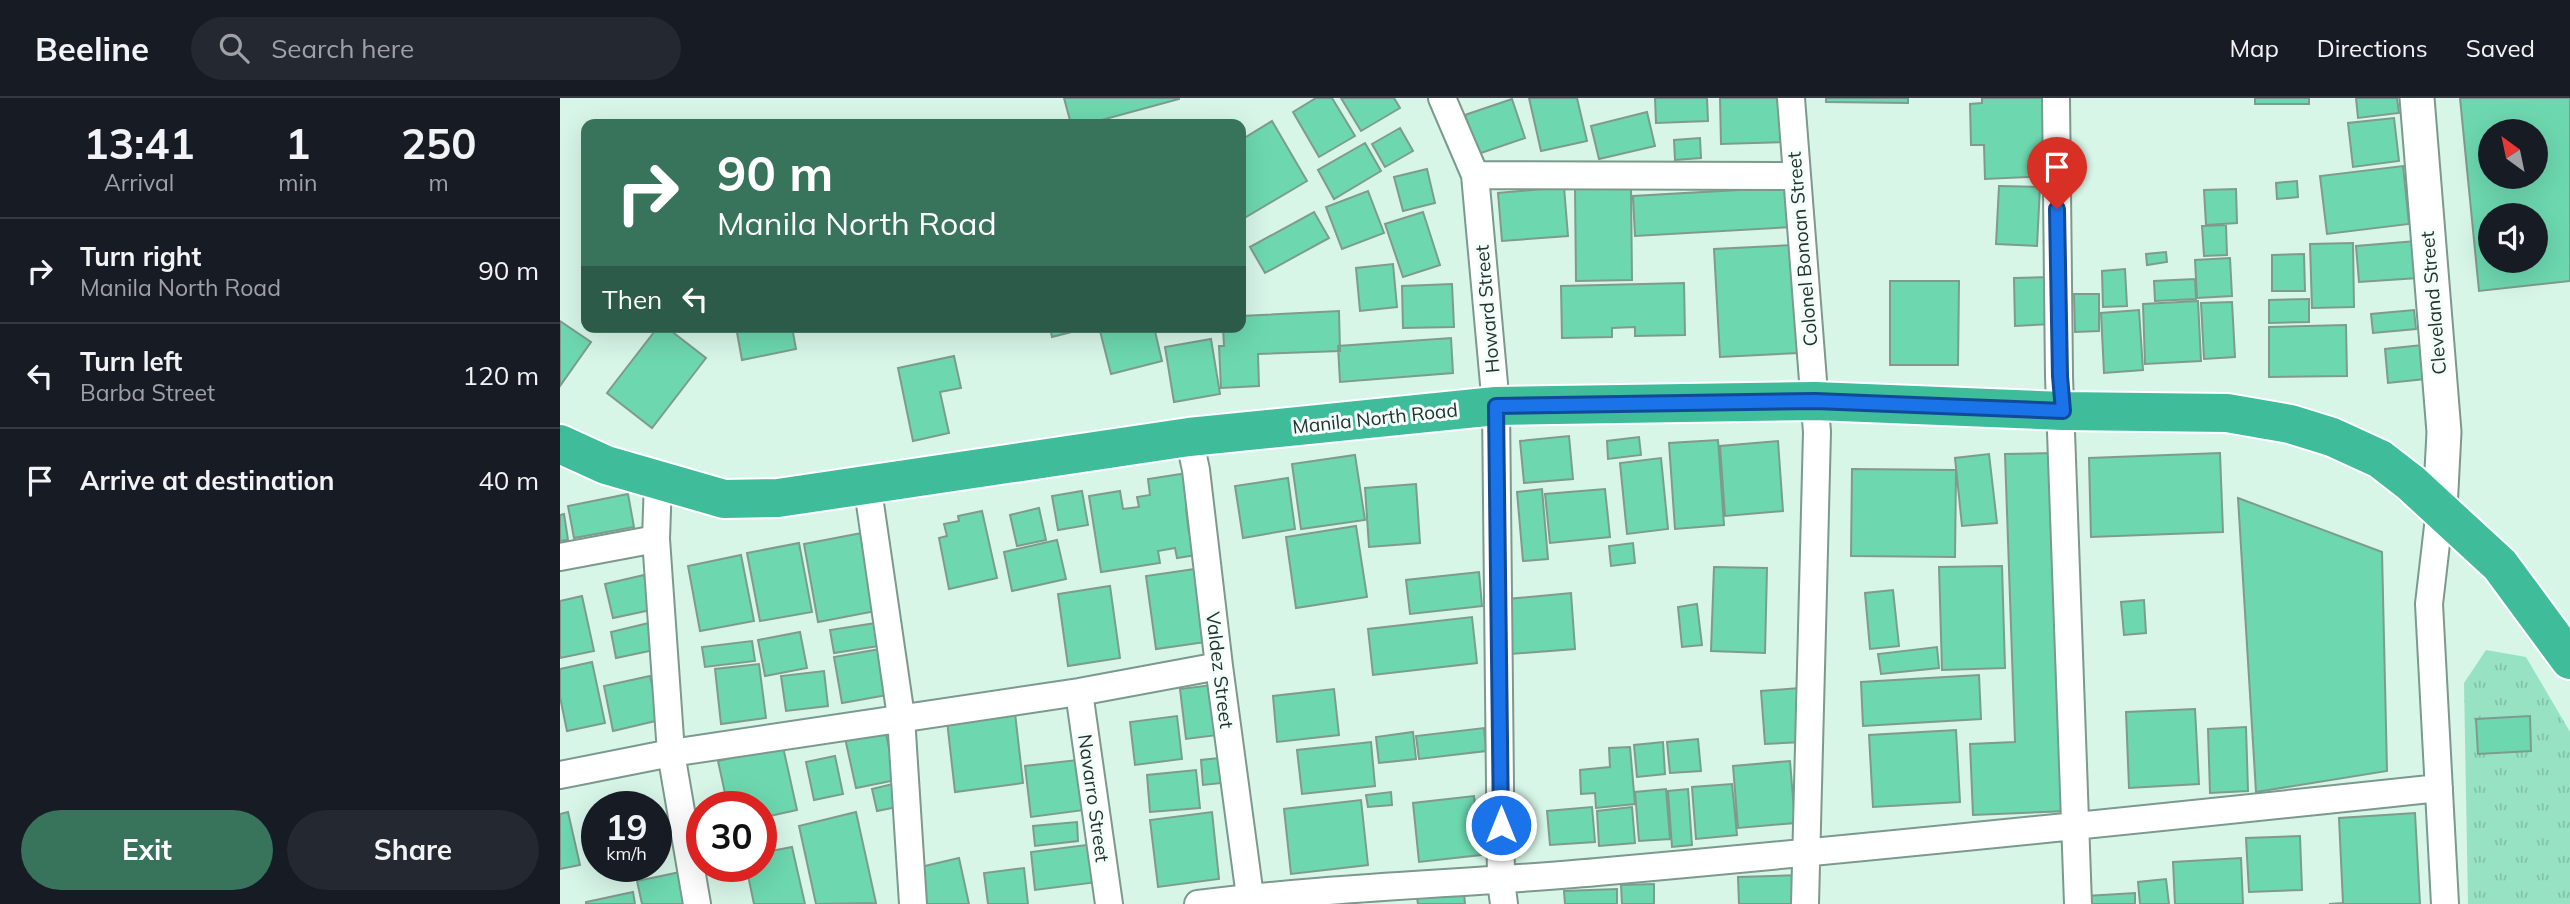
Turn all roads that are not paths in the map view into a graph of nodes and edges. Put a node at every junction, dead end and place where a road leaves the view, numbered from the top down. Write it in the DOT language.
graph roads {
  1 [pos="1442,98"];
  2 [pos="1791,98"];
  3 [pos="2056,98"];
  4 [pos="2417,98"];
  5 [pos="1475,175"];
  6 [pos="1795,176"];
  7 [pos="1815,401"];
  8 [pos="1496,406"];
  9 [pos="2063,411"];
  10 [pos="1189,437"];
  11 [pos="560,444"];
  12 [pos="658,481"];
  13 [pos="867,483"];
  14 [pos="2440,509"];
  15 [pos="656,539"];
  16 [pos="560,557"];
  17 [pos="2570,660"];
  18 [pos="1219,666"];
  19 [pos="1079,692"];
  20 [pos="901,717"];
  21 [pos="671,752"];
  22 [pos="560,775"];
  23 [pos="2439,788"];
  24 [pos="2074,827"];
  25 [pos="1806,853"];
  26 [pos="1502,892"];
  27 [pos="1251,901"];
  28 [pos="697,904"];
  29 [pos="914,904"];
  30 [pos="1109,904"];
  31 [pos="1198,904"];
  32 [pos="1805,904"];
  33 [pos="2078,904"];
  34 [pos="2445,904"];
  1 -- 5 [label="street, Howard Street"];
  2 -- 6 [label="street, Colonel Bonoan Street"];
  3 -- 9 [label="street"];
  4 -- 14 [label="street, Cleveland Street"];
  5 -- 6 [label="street"];
  5 -- 8 [label="street, Howard Street"];
  6 -- 7 [label="street, Colonel Bonoan Street"];
  7 -- 8 [label="highway, Manila North Road"];
  7 -- 9 [label="highway, Manila North Road"];
  7 -- 25 [label="street, Colonel Bonoan Street"];
  8 -- 10 [label="highway, Manila North Road"];
  8 -- 26 [label="street, Howard Street"];
  9 -- 14 [label="highway, Manila North Road"];
  9 -- 24 [label="street"];
  10 -- 13 [label="highway, Manila North Road"];
  10 -- 18 [label="street, Valdez Street"];
  11 -- 12 [label="highway, Manila North Road"];
  12 -- 13 [label="highway, Manila North Road"];
  12 -- 15 [label="street"];
  13 -- 20 [label="street"];
  14 -- 17 [label="highway, Manila North Road"];
  14 -- 23 [label="street"];
  15 -- 16 [label="street"];
  15 -- 21 [label="street"];
  18 -- 19 [label="street"];
  18 -- 27 [label="street, Valdez Street"];
  19 -- 20 [label="street"];
  19 -- 30 [label="street, Navarro Street"];
  20 -- 21 [label="street"];
  20 -- 29 [label="street"];
  21 -- 22 [label="street"];
  21 -- 28 [label="street"];
  23 -- 24 [label="street"];
  23 -- 34 [label="street"];
  24 -- 25 [label="street"];
  24 -- 33 [label="street"];
  25 -- 26 [label="street"];
  25 -- 32 [label="street, Colonel Bonoan Street"];
  26 -- 27 [label="street"];
  27 -- 31 [label="street"];
}
